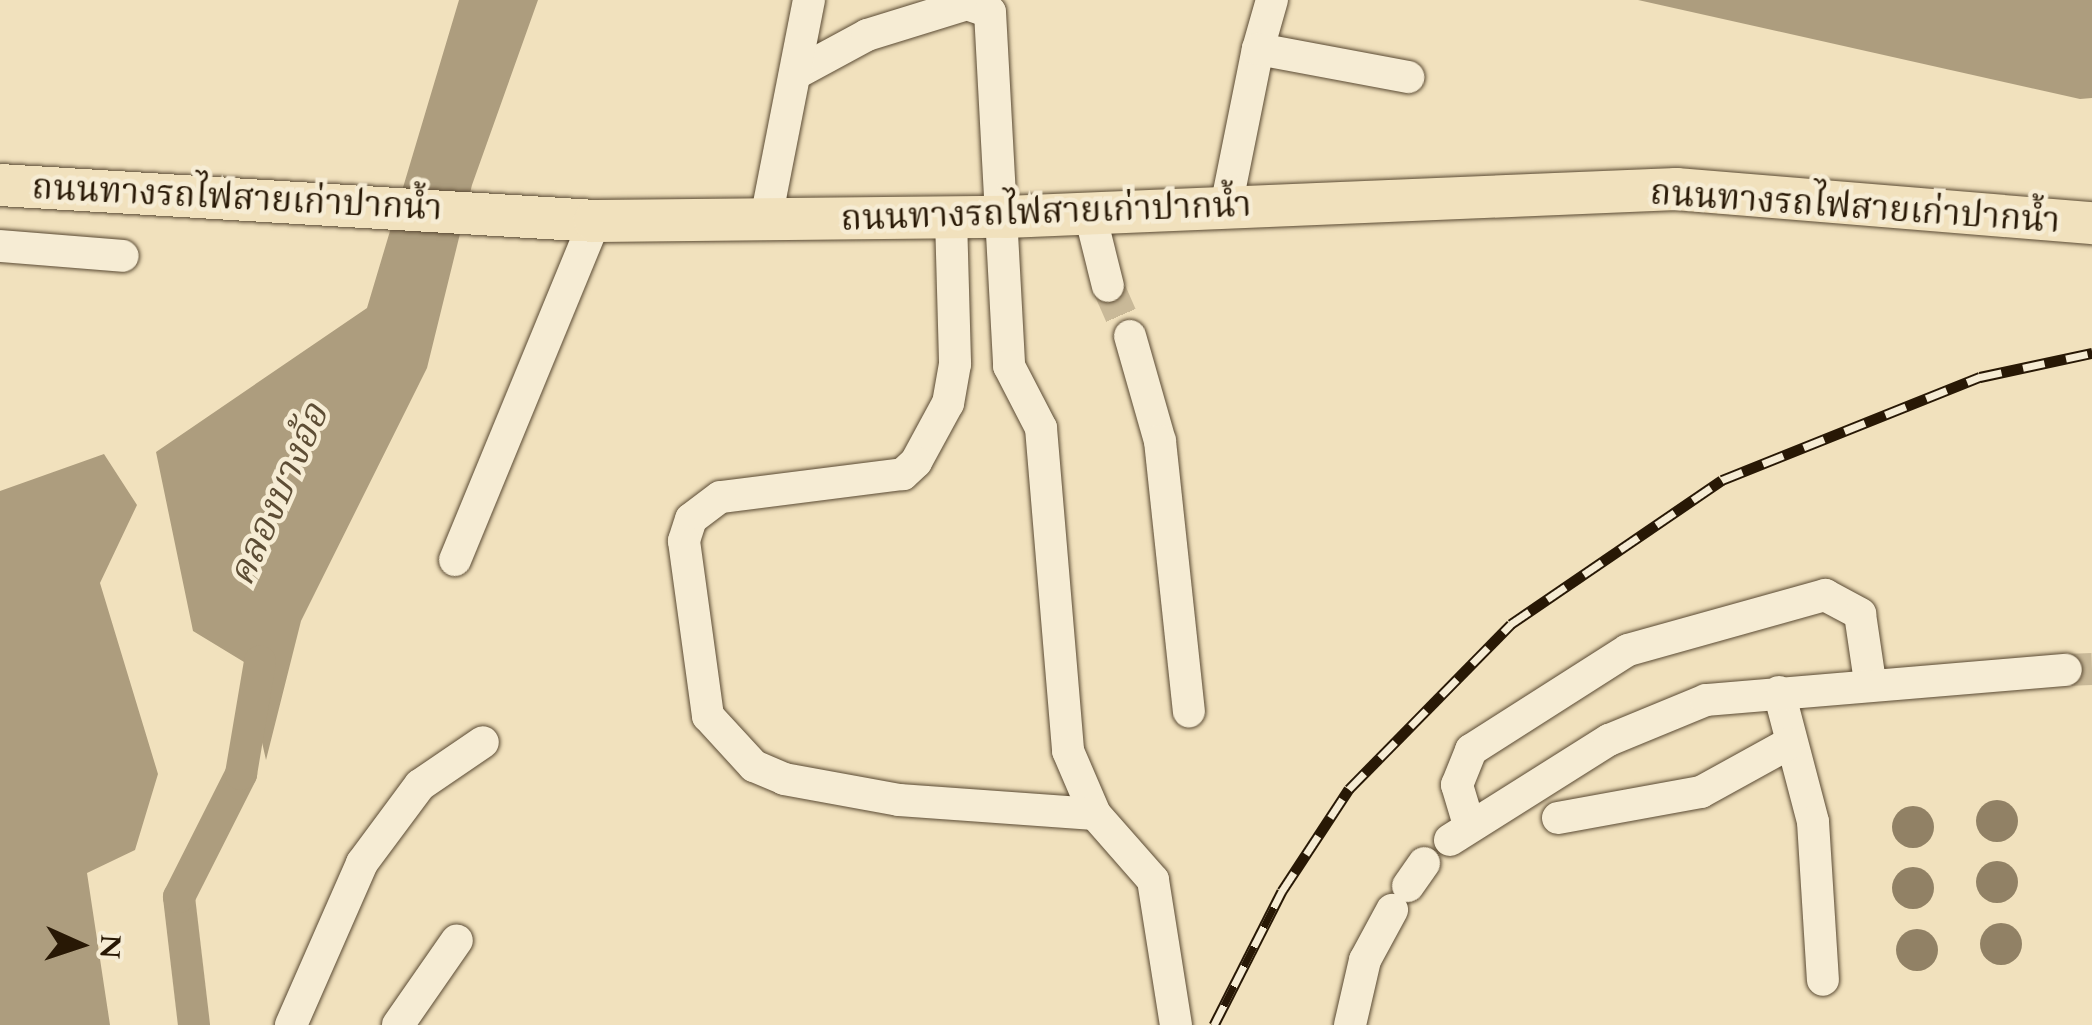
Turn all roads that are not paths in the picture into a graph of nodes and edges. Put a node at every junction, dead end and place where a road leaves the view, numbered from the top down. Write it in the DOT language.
graph roads {
  1 [pos="1272,0"];
  2 [pos="804,2"];
  3 [pos="1258,49"];
  4 [pos="794,74"];
  5 [pos="1408,77"];
  6 [pos="0,185"];
  7 [pos="1226,207"];
  8 [pos="1090,214"];
  9 [pos="1006,217"];
  10 [pos="951,218"];
  11 [pos="766,219"];
  12 [pos="595,222"];
  13 [pos="2092,223"];
  14 [pos="0,246"];
  15 [pos="124,256"];
  16 [pos="1108,286"];
  17 [pos="1130,336"];
  18 [pos="455,560"];
  19 [pos="2066,670"];
  20 [pos="1870,682"];
  21 [pos="1779,692"];
  22 [pos="1190,712"];
  23 [pos="482,742"];
  24 [pos="1788,744"];
  25 [pos="1095,814"];
  26 [pos="1558,818"];
  27 [pos="1408,886"];
  28 [pos="458,940"];
  29 [pos="1823,980"];
  30 [pos="291,1025"];
  31 [pos="398,1025"];
  32 [pos="1176,1025"];
  33 [pos="1350,1025"];
  1 -- 3 [label="lane"];
  2 -- 4 [label="lane"];
  3 -- 5 [label="lane"];
  3 -- 7 [label="lane"];
  4 -- 9 [label="lane"];
  4 -- 11 [label="lane"];
  6 -- 12 [label="main road, ถนนทางรถไฟสายเก่าปากน้ำ"];
  7 -- 8 [label="main road, ถนนทางรถไฟสายเก่าปากน้ำ"];
  7 -- 13 [label="main road, ถนนทางรถไฟสายเก่าปากน้ำ"];
  8 -- 9 [label="main road, ถนนทางรถไฟสายเก่าปากน้ำ"];
  8 -- 16 [label="lane"];
  9 -- 10 [label="main road, ถนนทางรถไฟสายเก่าปากน้ำ"];
  9 -- 25 [label="lane"];
  10 -- 11 [label="main road, ถนนทางรถไฟสายเก่าปากน้ำ"];
  10 -- 25 [label="lane"];
  11 -- 12 [label="main road, ถนนทางรถไฟสายเก่าปากน้ำ"];
  12 -- 18 [label="lane"];
  14 -- 15 [label="lane"];
  17 -- 22 [label="lane"];
  19 -- 20 [label="lane"];
  20 -- 21 [label="lane"];
  20 -- 21 [label="lane"];
  21 -- 24 [label="lane"];
  23 -- 30 [label="lane"];
  24 -- 26 [label="lane"];
  24 -- 29 [label="lane"];
  25 -- 32 [label="lane"];
  27 -- 33 [label="lane"];
  28 -- 31 [label="lane"];
}
